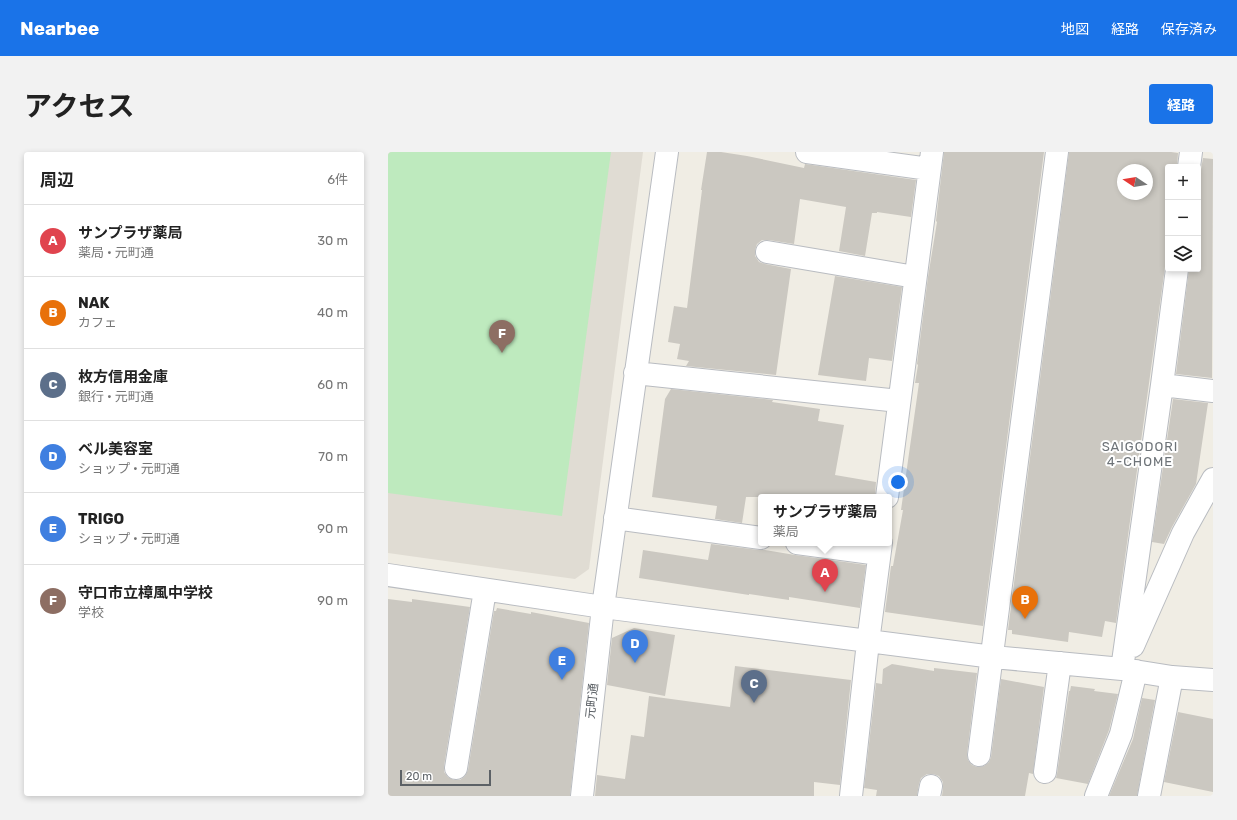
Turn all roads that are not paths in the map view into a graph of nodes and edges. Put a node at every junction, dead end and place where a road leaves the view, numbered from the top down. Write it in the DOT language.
graph roads {
  1 [pos="667,152"];
  2 [pos="807,152"];
  3 [pos="1057,152"];
  4 [pos="1191,152"];
  5 [pos="930,160"];
  6 [pos="1190,164"];
  7 [pos="767,252"];
  8 [pos="1177,272"];
  9 [pos="915,278"];
  10 [pos="635,374"];
  11 [pos="1162,385"];
  12 [pos="1213,391"];
  13 [pos="899,401"];
  14 [pos="1213,479"];
  15 [pos="886,494"];
  16 [pos="615,518"];
  17 [pos="758,538"];
  18 [pos="838,546"];
  19 [pos="880,549"];
  20 [pos="388,575"];
  21 [pos="485,590"];
  22 [pos="603,607"];
  23 [pos="868,642"];
  24 [pos="993,658"];
  25 [pos="1060,663"];
  26 [pos="1129,670"];
  27 [pos="1172,677"];
  28 [pos="1213,680"];
  29 [pos="979,755"];
  30 [pos="456,768"];
  31 [pos="1045,772"];
  32 [pos="582,796"];
  33 [pos="851,796"];
  34 [pos="1096,796"];
  35 [pos="1149,796"];
  1 -- 10 [label="street, 元町通"];
  2 -- 5 [label="street"];
  3 -- 24 [label="street"];
  4 -- 6 [label="street"];
  5 -- 9 [label="street"];
  7 -- 9 [label="street"];
  8 -- 11 [label="street"];
  9 -- 13 [label="street"];
  10 -- 13 [label="street"];
  10 -- 16 [label="street, 元町通"];
  11 -- 12 [label="street"];
  11 -- 26 [label="street"];
  13 -- 15 [label="street"];
  14 -- 26 [label="street"];
  16 -- 17 [label="street"];
  16 -- 22 [label="street, 元町通"];
  18 -- 19 [label="street"];
  19 -- 23 [label="street"];
  20 -- 21 [label="street"];
  21 -- 22 [label="street"];
  21 -- 30 [label="street"];
  22 -- 23 [label="street"];
  22 -- 32 [label="street, 元町通"];
  23 -- 24 [label="street"];
  23 -- 33 [label="street"];
  24 -- 25 [label="street"];
  24 -- 29 [label="street"];
  25 -- 26 [label="street"];
  25 -- 31 [label="street"];
  26 -- 27 [label="street"];
  26 -- 34 [label="street"];
  27 -- 28 [label="street"];
  27 -- 35 [label="street"];
}
